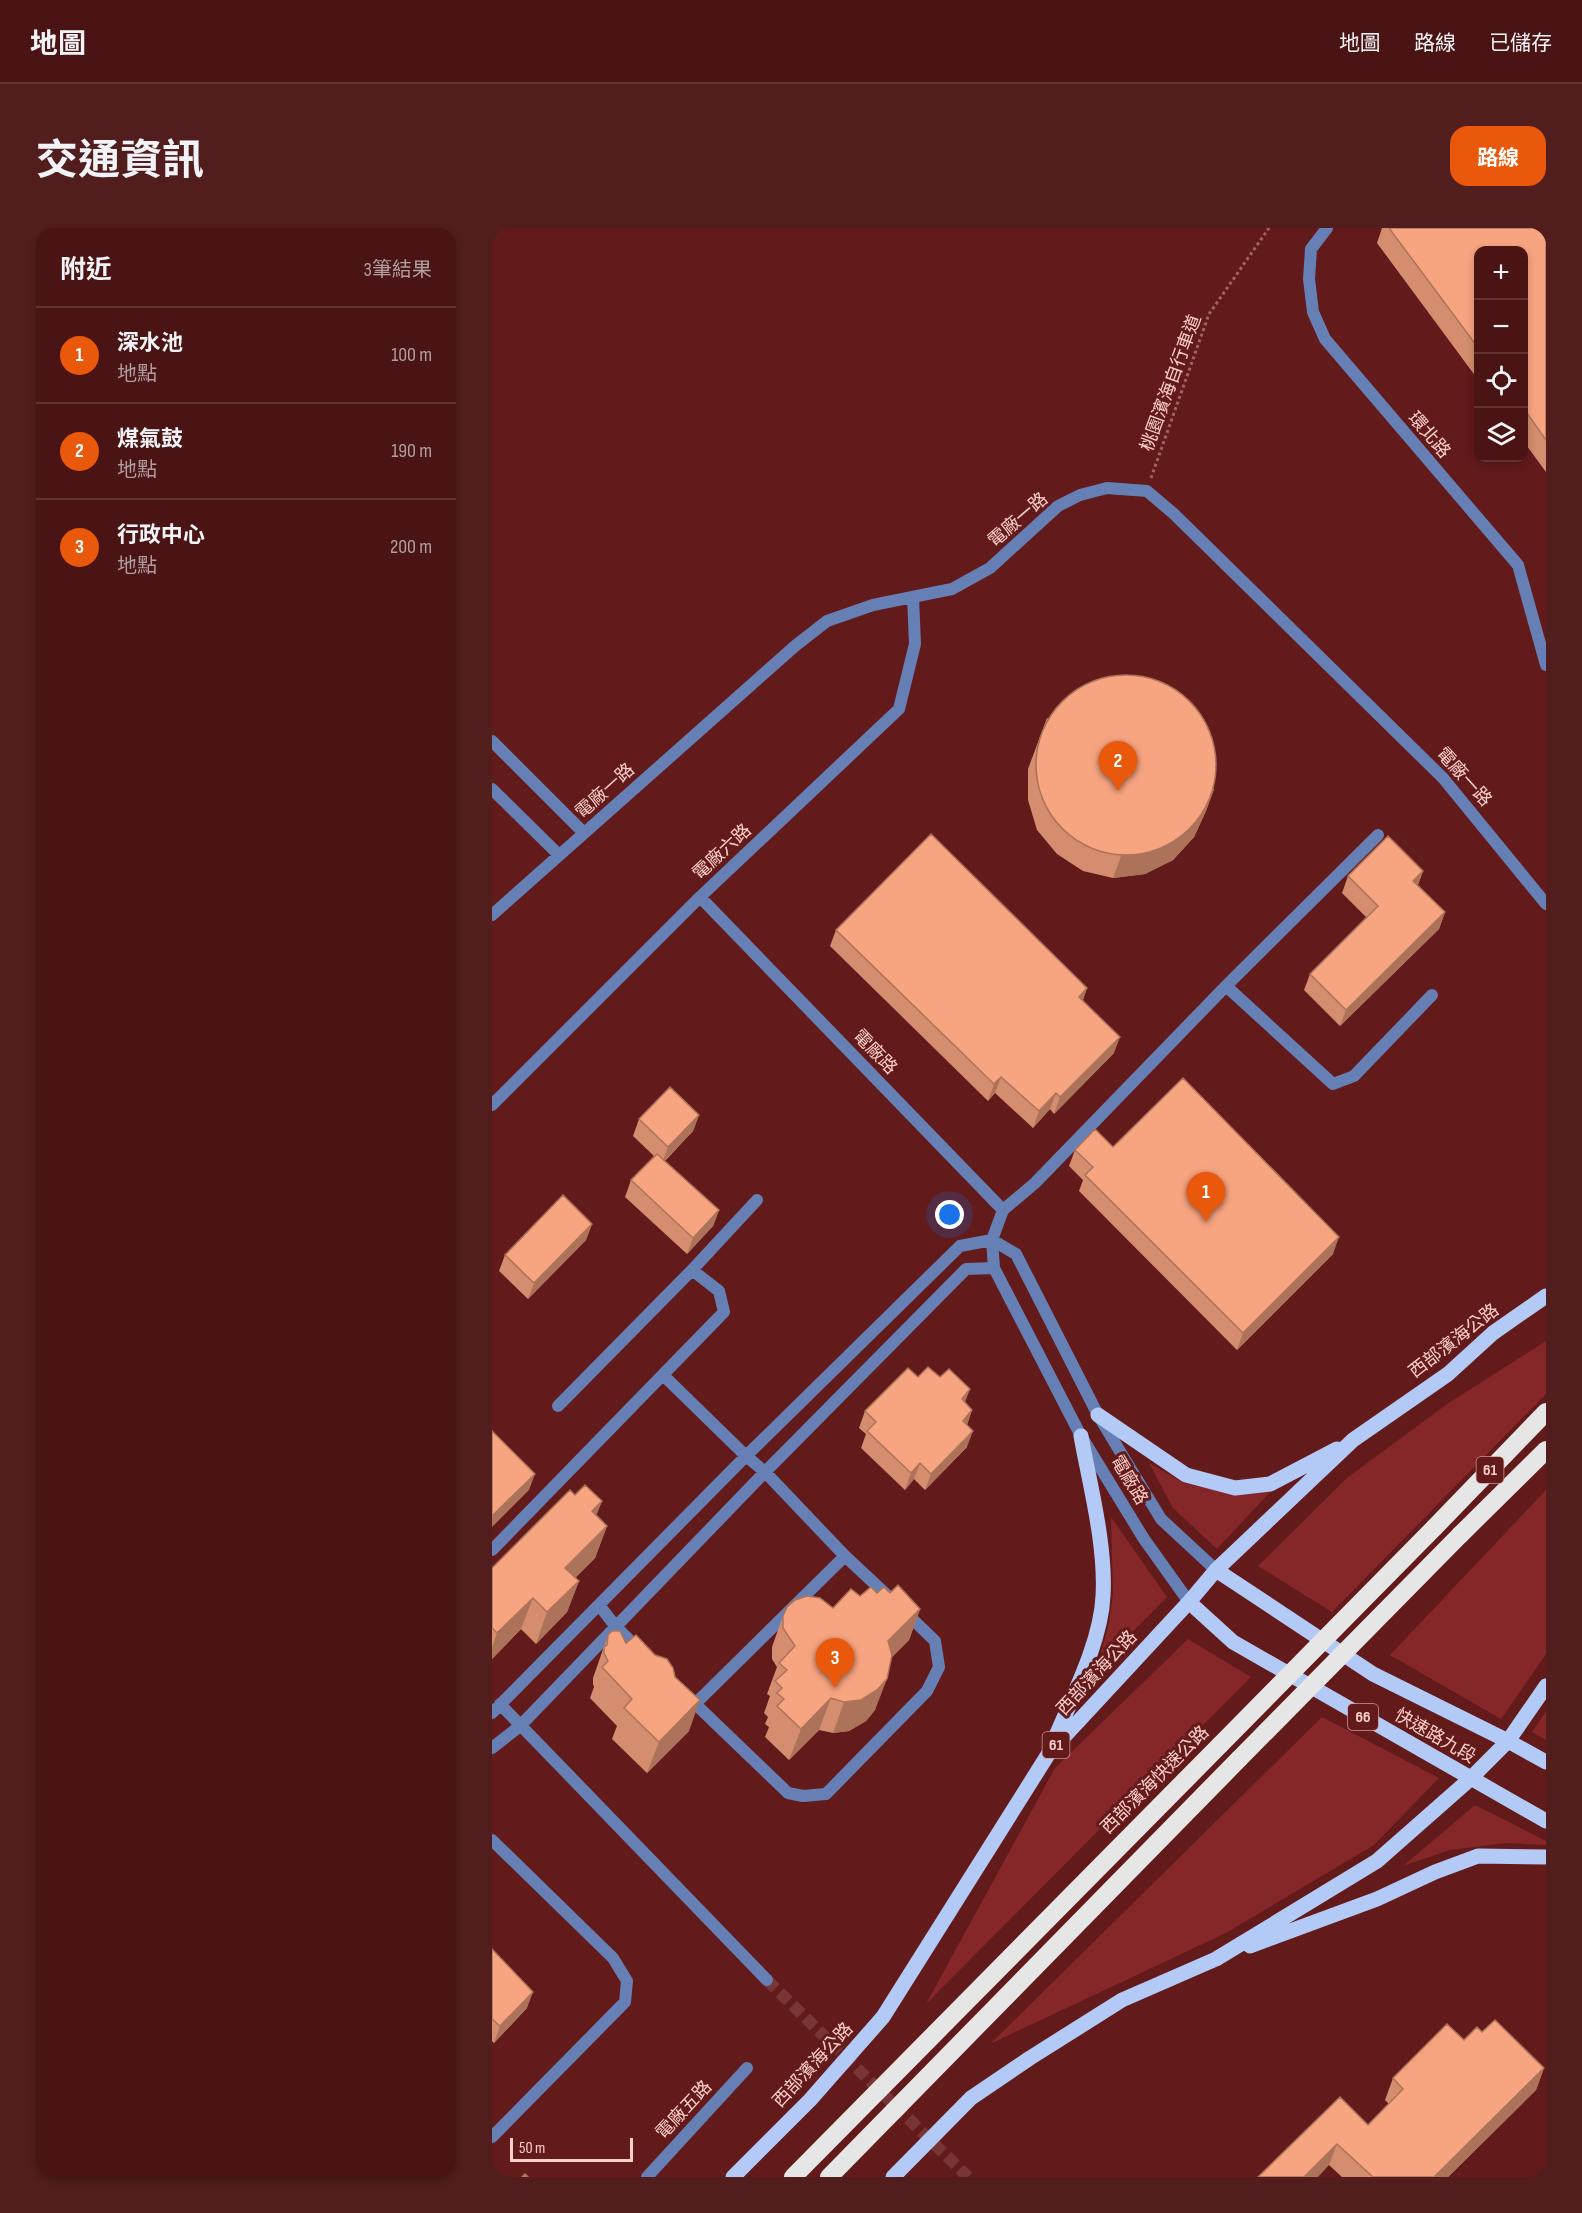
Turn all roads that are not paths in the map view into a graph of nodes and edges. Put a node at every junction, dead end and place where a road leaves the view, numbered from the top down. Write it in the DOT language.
graph roads {
  1 [pos="1327,228"];
  2 [pos="913,597"];
  3 [pos="1546,665"];
  4 [pos="492,741"];
  5 [pos="492,789"];
  6 [pos="584,833"];
  7 [pos="1378,835"];
  8 [pos="559,855"];
  9 [pos="700,897"];
  10 [pos="1546,904"];
  11 [pos="492,915"];
  12 [pos="1226,986"];
  13 [pos="1432,995"];
  14 [pos="492,1105"];
  15 [pos="757,1200"];
  16 [pos="1003,1210"];
  17 [pos="993,1240"];
  18 [pos="994,1268"];
  19 [pos="692,1270"];
  20 [pos="1546,1296"];
  21 [pos="663,1375"];
  22 [pos="558,1407"];
  23 [pos="1546,1413"];
  24 [pos="1098,1416"];
  25 [pos="1081,1436"];
  26 [pos="1353,1440"];
  27 [pos="1546,1450"];
  28 [pos="746,1456"];
  29 [pos="765,1472"];
  30 [pos="492,1550"];
  31 [pos="845,1556"];
  32 [pos="1216,1570"];
  33 [pos="1189,1602"];
  34 [pos="599,1605"];
  35 [pos="616,1627"];
  36 [pos="647,1658"];
  37 [pos="1546,1686"];
  38 [pos="679,1689"];
  39 [pos="695,1704"];
  40 [pos="496,1708"];
  41 [pos="520,1726"];
  42 [pos="1508,1741"];
  43 [pos="492,1748"];
  44 [pos="1049,1753"];
  45 [pos="1546,1762"];
  46 [pos="1470,1779"];
  47 [pos="1546,1821"];
  48 [pos="492,1839"];
  49 [pos="1546,1857"];
  50 [pos="1216,1959"];
  51 [pos="767,1980"];
  52 [pos="747,2068"];
  53 [pos="492,2137"];
  54 [pos="647,2177"];
  55 [pos="733,2177"];
  56 [pos="793,2177"];
  57 [pos="830,2177"];
  58 [pos="893,2177"];
  1 -- 3 [label="street, 環北路"];
  2 -- 6 [label="street, 電廠一路"];
  2 -- 9 [label="street, 電廠六路"];
  2 -- 10 [label="street, 電廠一路"];
  4 -- 6 [label="street"];
  5 -- 8 [label="street"];
  6 -- 8 [label="street, 電廠一路"];
  7 -- 12 [label="street"];
  8 -- 11 [label="street, 電廠一路"];
  9 -- 14 [label="street, 電廠六路"];
  9 -- 16 [label="street, 電廠路"];
  12 -- 13 [label="street"];
  12 -- 16 [label="street"];
  15 -- 19 [label="street"];
  16 -- 17 [label="street, 電廠路"];
  17 -- 18 [label="street, 電廠路"];
  17 -- 24 [label="street, 電廠路"];
  17 -- 28 [label="street"];
  18 -- 25 [label="street, 電廠路"];
  18 -- 29 [label="street"];
  19 -- 21 [label="street"];
  19 -- 22 [label="street"];
  20 -- 26 [label="main road, 西部濱海公路 / 61"];
  21 -- 28 [label="street"];
  21 -- 30 [label="street"];
  23 -- 56 [label="highway, 西部濱海快速公路 / 61, bridge"];
  24 -- 26 [label="main road"];
  24 -- 32 [label="street, 電廠路"];
  25 -- 33 [label="street, 電廠路"];
  25 -- 44 [label="main road"];
  26 -- 32 [label="main road, 西部濱海公路 / 61"];
  27 -- 57 [label="highway, 61, bridge"];
  28 -- 29 [label="street"];
  28 -- 34 [label="street"];
  29 -- 31 [label="street"];
  29 -- 35 [label="street"];
  31 -- 39 [label="street"];
  31 -- 39 [label="street"];
  32 -- 33 [label="main road, 西部濱海公路 / 61"];
  32 -- 42 [label="main road, 快速路九段 / 66"];
  33 -- 44 [label="main road, 西部濱海公路 / 61"];
  33 -- 46 [label="main road, 快速路九段 / 66"];
  34 -- 35 [label="street"];
  34 -- 40 [label="street"];
  35 -- 36 [label="street"];
  35 -- 41 [label="street"];
  37 -- 42 [label="main road"];
  38 -- 39 [label="street"];
  40 -- 41 [label="street"];
  41 -- 43 [label="street"];
  41 -- 51 [label="street"];
  42 -- 45 [label="main road, 快速路九段 / 66"];
  42 -- 46 [label="main road"];
  44 -- 55 [label="main road, 西部濱海公路 / 61"];
  46 -- 47 [label="main road, 快速路九段 / 66"];
  46 -- 50 [label="main road"];
  48 -- 53 [label="street"];
  49 -- 50 [label="main road"];
  50 -- 58 [label="main road"];
  52 -- 54 [label="street, 電廠五路"];
}
